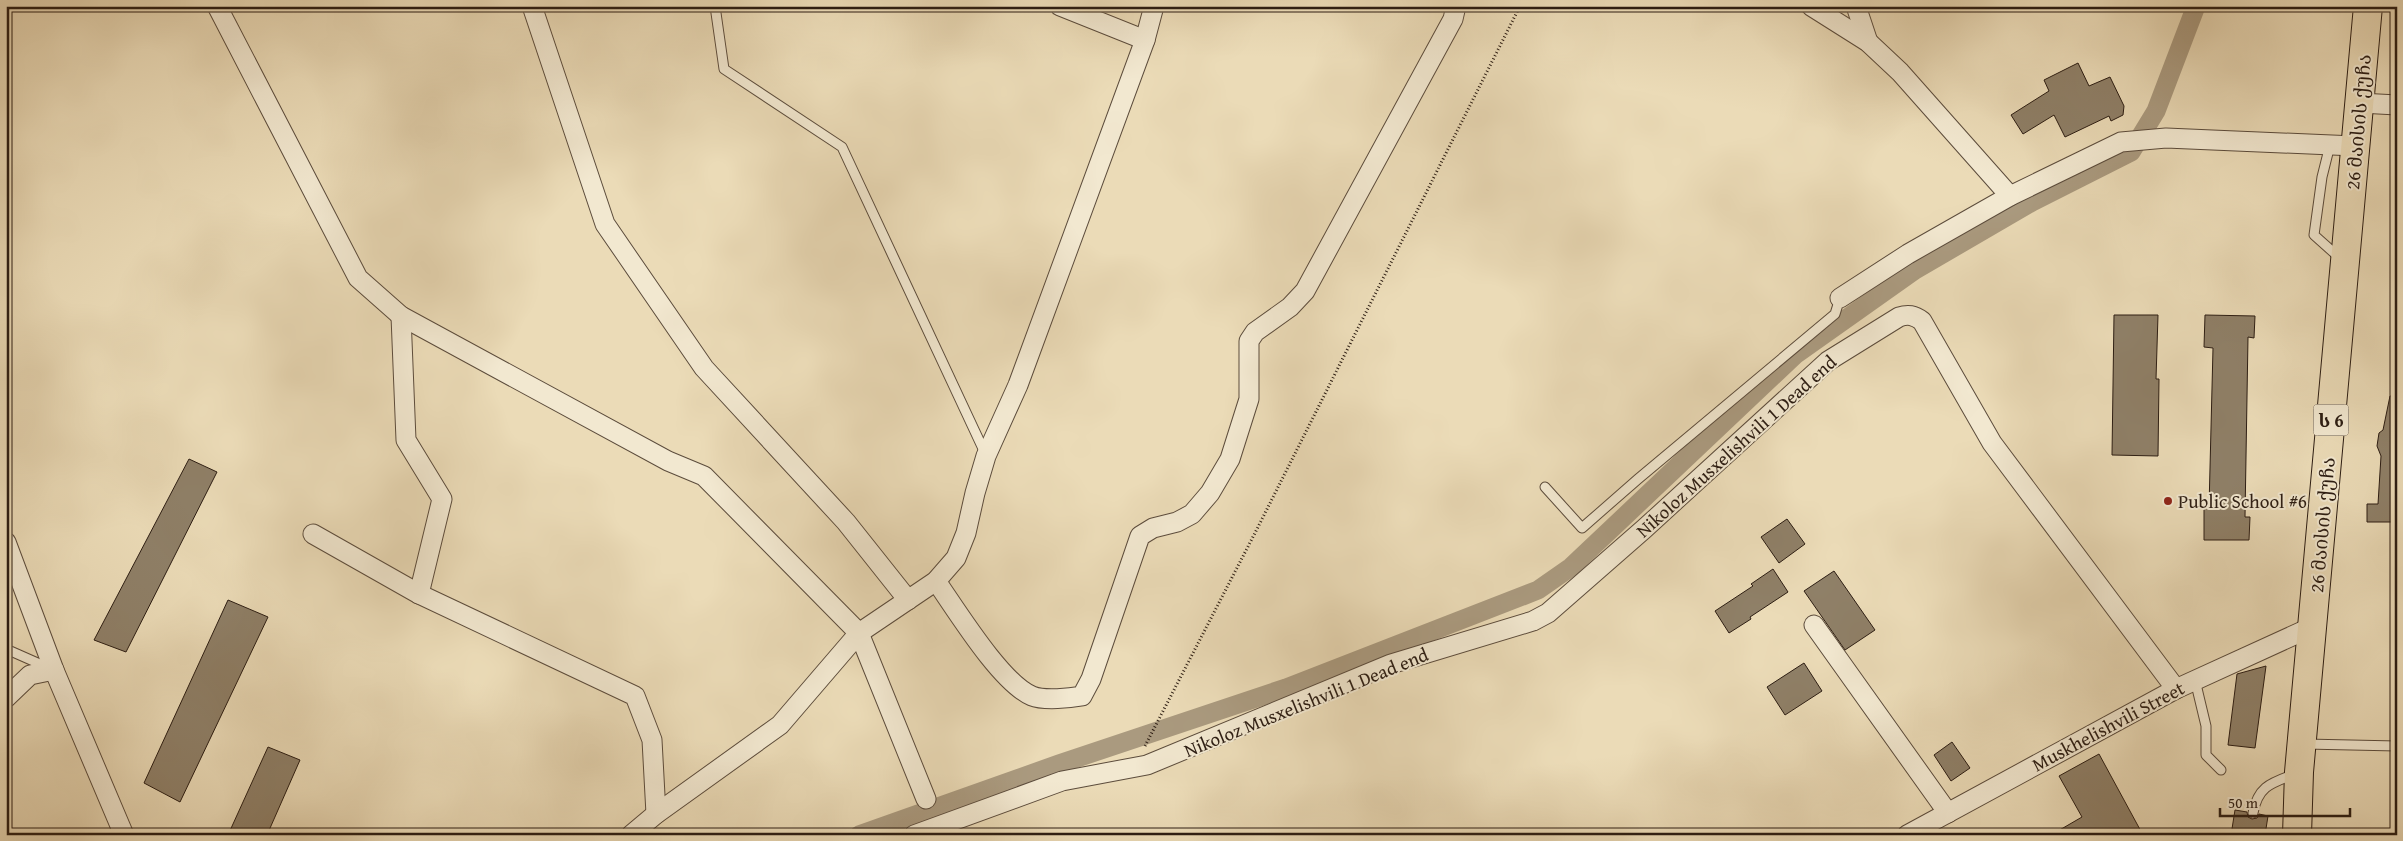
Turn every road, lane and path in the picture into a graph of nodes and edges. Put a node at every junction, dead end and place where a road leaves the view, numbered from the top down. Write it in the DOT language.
graph roads {
  1 [pos="217,6"];
  2 [pos="532,6"];
  3 [pos="715,6"];
  4 [pos="1060,6"];
  5 [pos="1154,6"];
  6 [pos="1456,6"];
  7 [pos="1520,6"];
  8 [pos="1811,6"];
  9 [pos="1856,6"];
  10 [pos="2368,6"];
  11 [pos="1144,40"];
  12 [pos="1868,42"];
  13 [pos="2360,104"];
  14 [pos="2397,105"];
  15 [pos="2342,145"];
  16 [pos="2010,196"];
  17 [pos="1840,298"];
  18 [pos="401,316"];
  19 [pos="986,456"];
  20 [pos="1545,487"];
  21 [pos="313,534"];
  22 [pos="6,542"];
  23 [pos="936,582"];
  24 [pos="419,594"];
  25 [pos="908,600"];
  26 [pos="1814,625"];
  27 [pos="2314,626"];
  28 [pos="859,633"];
  29 [pos="6,649"];
  30 [pos="54,670"];
  31 [pos="2195,680"];
  32 [pos="2176,689"];
  33 [pos="6,698"];
  34 [pos="2302,744"];
  35 [pos="2397,746"];
  36 [pos="1145,757"];
  37 [pos="2221,770"];
  38 [pos="2300,772"];
  39 [pos="926,799"];
  40 [pos="1948,813"];
  41 [pos="2253,813"];
  42 [pos="656,814"];
  43 [pos="124,835"];
  44 [pos="631,835"];
  45 [pos="914,835"];
  46 [pos="1907,835"];
  47 [pos="2297,835"];
  1 -- 18 [label="street"];
  2 -- 25 [label="street"];
  3 -- 19 [label="lane"];
  4 -- 11 [label="street"];
  5 -- 11 [label="street"];
  6 -- 23 [label="street"];
  7 -- 36 [label="path"];
  8 -- 12 [label="street"];
  9 -- 12 [label="street"];
  10 -- 13 [label="highway, 26 მაისის ქუჩა / ს 6"];
  11 -- 19 [label="street"];
  12 -- 16 [label="street"];
  13 -- 14 [label="street"];
  13 -- 15 [label="highway, 26 მაისის ქუჩა / ს 6"];
  15 -- 16 [label="street"];
  15 -- 27 [label="highway, 26 მაისის ქუჩა / ს 6"];
  16 -- 17 [label="street"];
  17 -- 20 [label="lane"];
  18 -- 24 [label="street"];
  18 -- 28 [label="street"];
  19 -- 23 [label="street"];
  21 -- 24 [label="street"];
  22 -- 30 [label="street"];
  23 -- 25 [label="street"];
  24 -- 42 [label="street"];
  25 -- 28 [label="street"];
  26 -- 40 [label="street"];
  27 -- 31 [label="street, Muskhelishvili Street"];
  27 -- 34 [label="highway, 26 მაისის ქუჩა / ს 6"];
  28 -- 39 [label="street"];
  28 -- 42 [label="street"];
  29 -- 30 [label="lane"];
  30 -- 33 [label="street"];
  30 -- 43 [label="street"];
  31 -- 32 [label="street, Muskhelishvili Street"];
  31 -- 37 [label="lane"];
  32 -- 36 [label="street, Nikoloz Musxelishvili 1 Dead end"];
  32 -- 40 [label="street, Muskhelishvili Street"];
  34 -- 35 [label="lane"];
  34 -- 38 [label="highway, 26 მაისის ქუჩა / ს 6"];
  36 -- 45 [label="street"];
  38 -- 41 [label="lane"];
  38 -- 47 [label="highway, 26 მაისის ქუჩა / ს 6"];
  40 -- 46 [label="street, Muskhelishvili Street"];
  42 -- 44 [label="street"];
}
